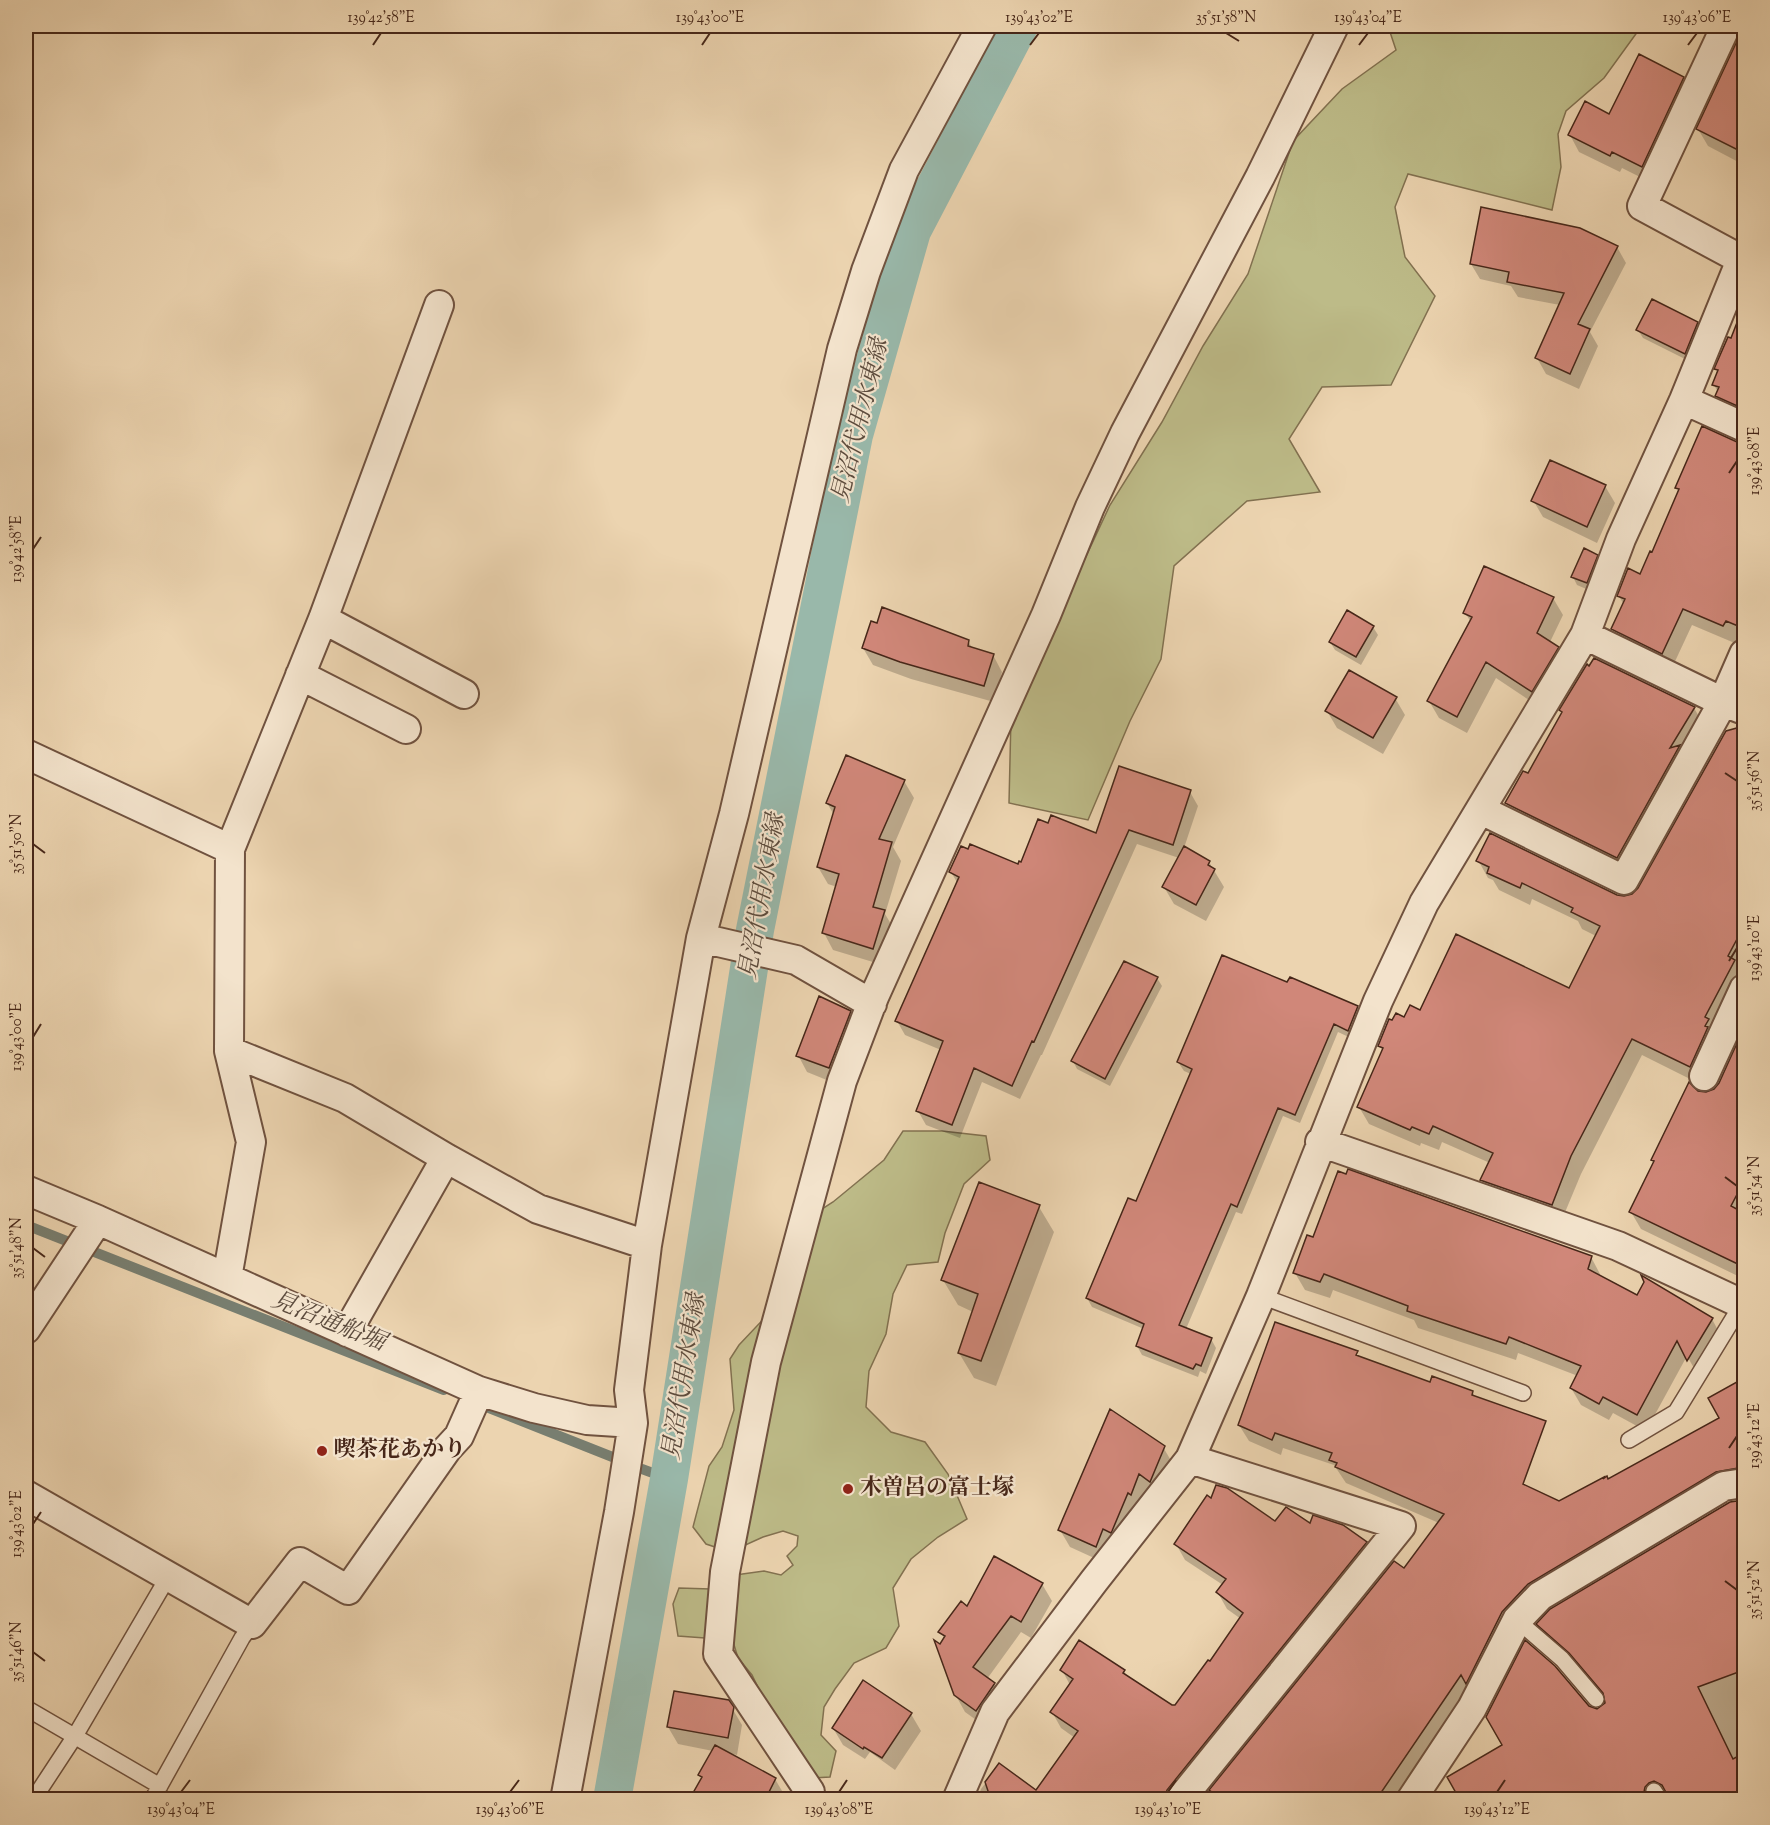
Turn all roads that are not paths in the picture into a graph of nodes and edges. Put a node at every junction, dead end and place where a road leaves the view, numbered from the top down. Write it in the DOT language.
graph roads {
  1 [pos="982,26"];
  2 [pos="1334,26"];
  3 [pos="1726,26"];
  4 [pos="1743,261"];
  5 [pos="439,305"];
  6 [pos="1684,400"];
  7 [pos="1744,427"];
  8 [pos="322,619"];
  9 [pos="1586,635"];
  10 [pos="1744,654"];
  11 [pos="300,675"];
  12 [pos="464,694"];
  13 [pos="1734,706"];
  14 [pos="406,729"];
  15 [pos="26,754"];
  16 [pos="1481,810"];
  17 [pos="230,849"];
  18 [pos="713,941"];
  19 [pos="1744,989"];
  20 [pos="872,1004"];
  21 [pos="229,1051"];
  22 [pos="1704,1076"];
  23 [pos="1320,1142"];
  24 [pos="446,1158"];
  25 [pos="26,1190"];
  26 [pos="98,1220"];
  27 [pos="647,1245"];
  28 [pos="227,1278"];
  29 [pos="1261,1296"];
  30 [pos="1743,1304"];
  31 [pos="26,1329"];
  32 [pos="347,1332"];
  33 [pos="479,1391"];
  34 [pos="1523,1393"];
  35 [pos="633,1423"];
  36 [pos="1629,1440"];
  37 [pos="1190,1459"];
  38 [pos="1744,1483"];
  39 [pos="26,1495"];
  40 [pos="168,1577"];
  41 [pos="1517,1620"];
  42 [pos="252,1624"];
  43 [pos="1596,1700"];
  44 [pos="26,1708"];
  45 [pos="75,1736"];
  46 [pos="160,1786"];
  47 [pos="33,1800"];
  48 [pos="152,1800"];
  49 [pos="566,1800"];
  50 [pos="804,1800"];
  51 [pos="957,1800"];
  52 [pos="1180,1800"];
  53 [pos="1411,1800"];
  1 -- 18 [label="street"];
  2 -- 20 [label="street"];
  3 -- 4 [label="street"];
  4 -- 6 [label="street"];
  5 -- 8 [label="street"];
  6 -- 7 [label="street"];
  6 -- 9 [label="street"];
  8 -- 11 [label="street"];
  8 -- 12 [label="street"];
  9 -- 13 [label="street"];
  9 -- 16 [label="street"];
  10 -- 13 [label="street"];
  11 -- 14 [label="street"];
  11 -- 17 [label="street"];
  13 -- 16 [label="street"];
  15 -- 17 [label="street"];
  16 -- 23 [label="street"];
  17 -- 21 [label="street"];
  18 -- 20 [label="street"];
  18 -- 27 [label="street"];
  19 -- 22 [label="street"];
  20 -- 50 [label="street"];
  21 -- 24 [label="street"];
  21 -- 28 [label="street"];
  23 -- 29 [label="street"];
  23 -- 30 [label="street"];
  24 -- 27 [label="street"];
  24 -- 32 [label="street"];
  25 -- 26 [label="street"];
  26 -- 28 [label="street"];
  26 -- 31 [label="street"];
  27 -- 35 [label="street"];
  28 -- 32 [label="street"];
  29 -- 34 [label="lane"];
  29 -- 37 [label="street"];
  30 -- 36 [label="lane"];
  32 -- 33 [label="street"];
  33 -- 35 [label="street"];
  33 -- 42 [label="street"];
  35 -- 49 [label="street"];
  37 -- 51 [label="street"];
  37 -- 52 [label="street"];
  38 -- 41 [label="street"];
  39 -- 40 [label="street"];
  40 -- 42 [label="street"];
  40 -- 45 [label="lane"];
  41 -- 43 [label="lane"];
  41 -- 53 [label="street"];
  42 -- 46 [label="lane"];
  44 -- 45 [label="lane"];
  45 -- 46 [label="lane"];
  45 -- 47 [label="lane"];
  46 -- 48 [label="lane"];
}
